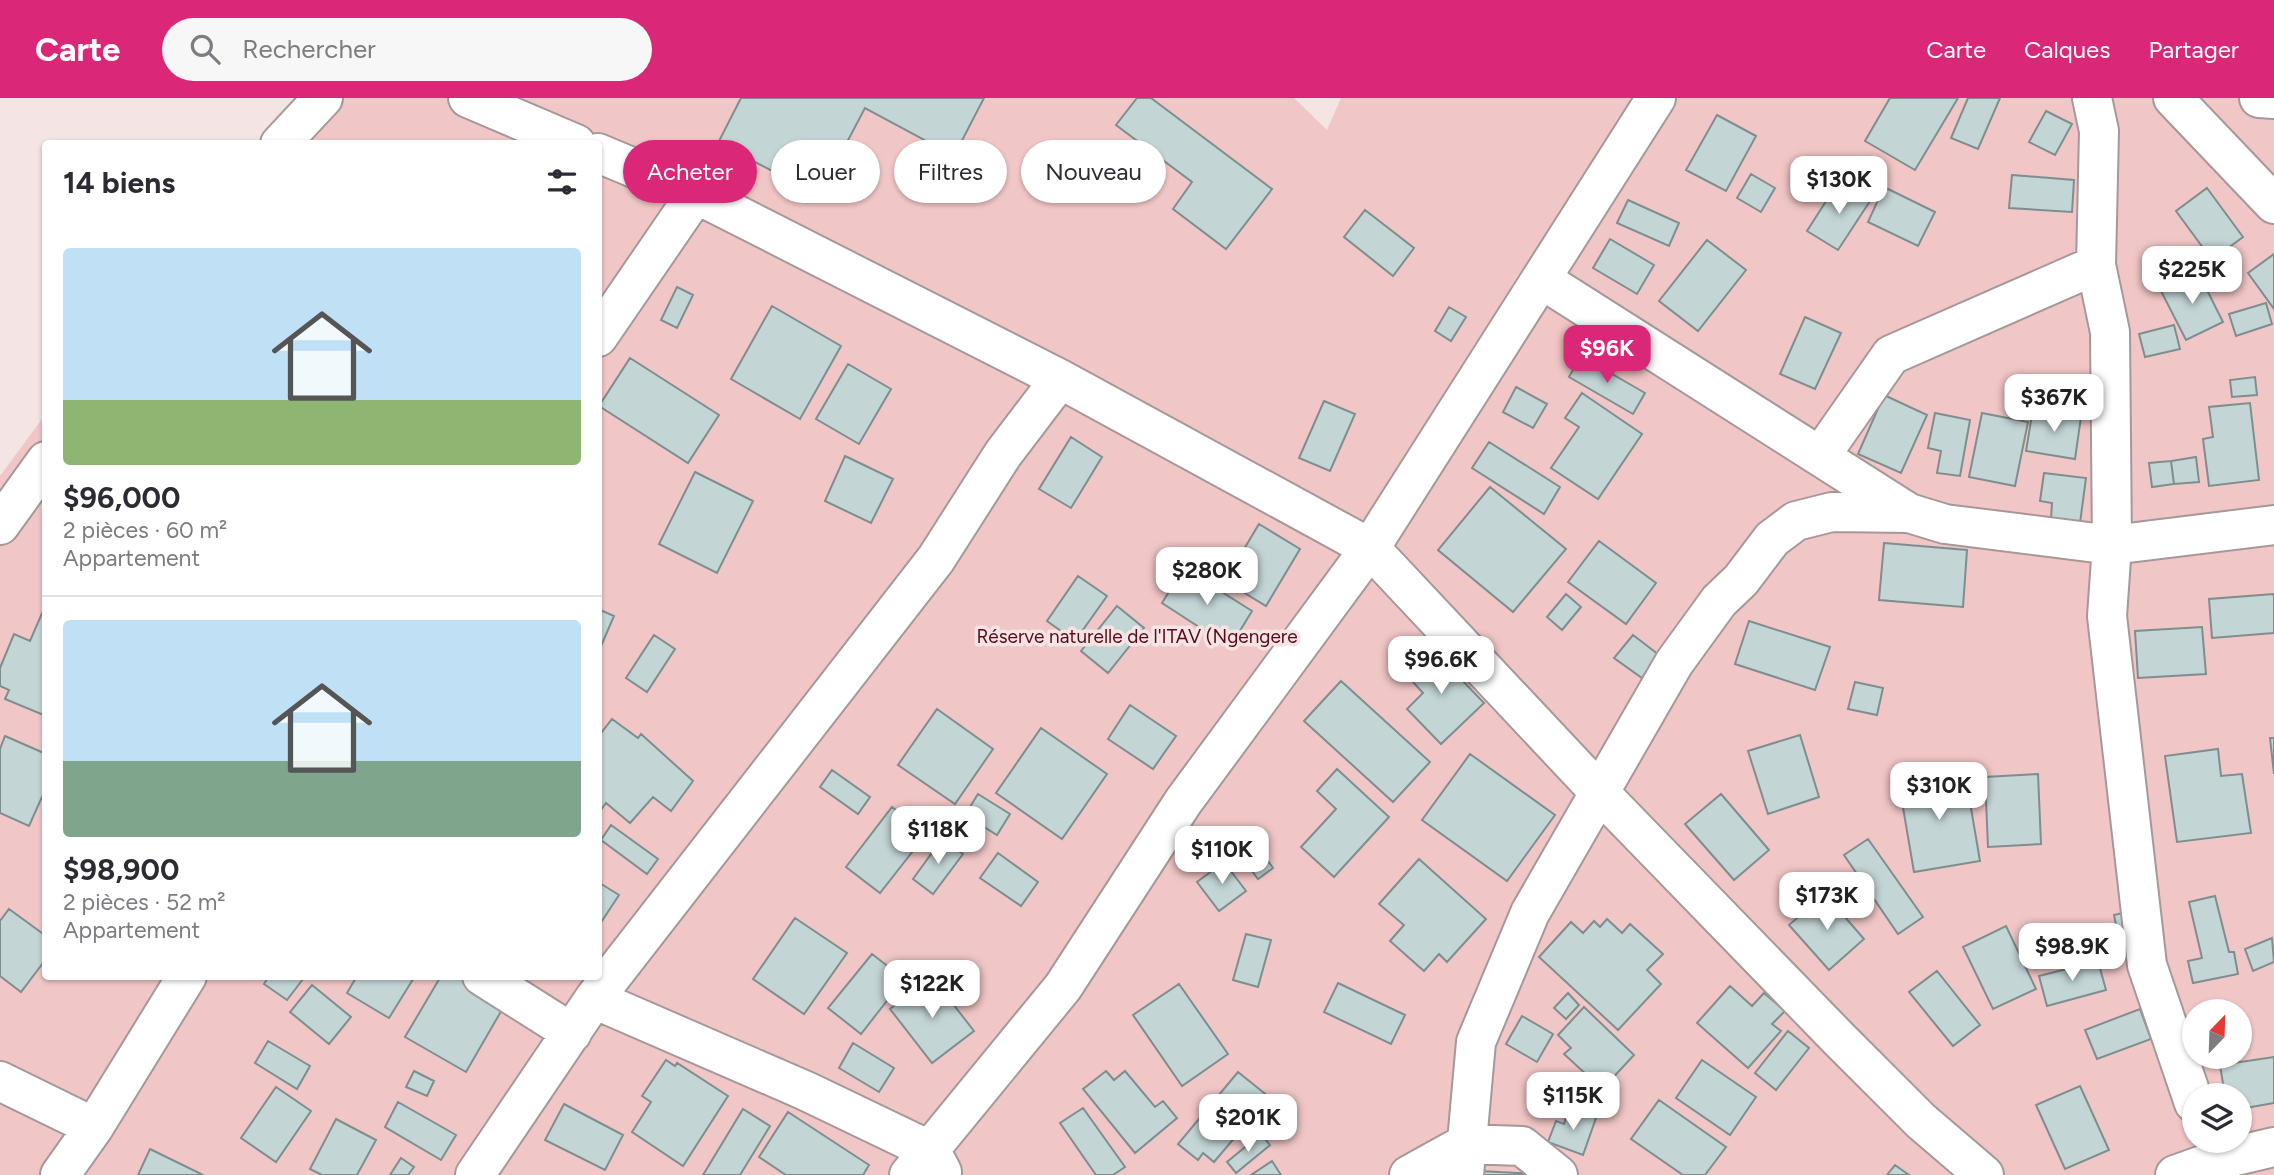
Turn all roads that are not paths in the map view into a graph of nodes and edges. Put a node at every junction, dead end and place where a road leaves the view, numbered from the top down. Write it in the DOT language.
graph roads {
  1 [pos="323,98"];
  2 [pos="468,98"];
  3 [pos="1656,98"];
  4 [pos="2092,98"];
  5 [pos="2174,98"];
  6 [pos="2259,98"];
  7 [pos="2274,99"];
  8 [pos="284,140"];
  9 [pos="567,140"];
  10 [pos="602,155"];
  11 [pos="623,163"];
  12 [pos="690,203"];
  13 [pos="714,203"];
  14 [pos="2274,204"];
  15 [pos="2096,265"];
  16 [pos="1541,279"];
  17 [pos="602,331"];
  18 [pos="1060,379"];
  19 [pos="1821,456"];
  20 [pos="42,466"];
  21 [pos="1909,513"];
  22 [pos="0,525"];
  23 [pos="2274,525"];
  24 [pos="2112,545"];
  25 [pos="1370,548"];
  26 [pos="1600,793"];
  27 [pos="185,980"];
  28 [pos="488,980"];
  29 [pos="594,999"];
  30 [pos="572,1033"];
  31 [pos="0,1081"];
  32 [pos="2187,1083"];
  33 [pos="94,1127"];
  34 [pos="2274,1147"];
  35 [pos="2252,1148"];
  36 [pos="2208,1153"];
  37 [pos="1465,1160"];
  38 [pos="928,1167"];
  39 [pos="60,1175"];
  40 [pos="475,1175"];
  41 [pos="1409,1175"];
  42 [pos="1558,1175"];
  43 [pos="1984,1175"];
  44 [pos="2175,1175"];
  1 -- 8 [label="street"];
  2 -- 9 [label="street"];
  3 -- 16 [label="street"];
  4 -- 15 [label="street"];
  5 -- 14 [label="street"];
  6 -- 7 [label="street"];
  10 -- 11 [label="street"];
  12 -- 17 [label="street"];
  13 -- 18 [label="street"];
  15 -- 19 [label="street"];
  15 -- 24 [label="street"];
  16 -- 19 [label="street"];
  16 -- 25 [label="street"];
  18 -- 25 [label="street"];
  18 -- 29 [label="street"];
  19 -- 21 [label="street"];
  20 -- 22 [label="street"];
  21 -- 24 [label="street"];
  21 -- 26 [label="street"];
  23 -- 24 [label="street"];
  24 -- 32 [label="street"];
  25 -- 26 [label="street"];
  25 -- 38 [label="street"];
  26 -- 37 [label="street"];
  26 -- 43 [label="street"];
  27 -- 33 [label="street"];
  28 -- 30 [label="street"];
  29 -- 30 [label="street"];
  29 -- 38 [label="street"];
  30 -- 40 [label="street"];
  31 -- 33 [label="street"];
  33 -- 39 [label="street"];
  34 -- 35 [label="street"];
  36 -- 44 [label="street"];
  37 -- 41 [label="street"];
  37 -- 42 [label="street"];
}
